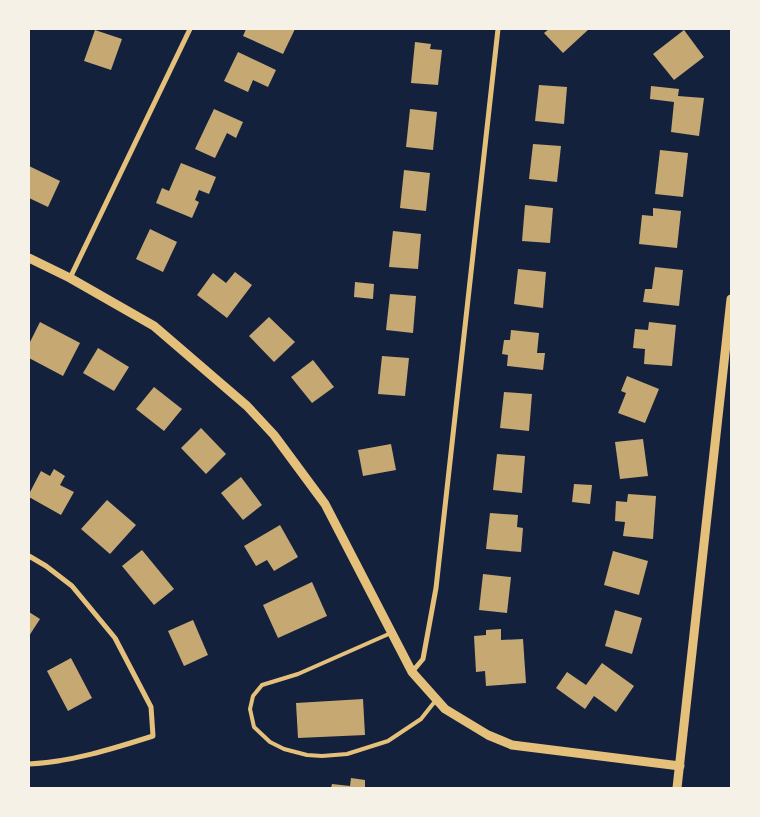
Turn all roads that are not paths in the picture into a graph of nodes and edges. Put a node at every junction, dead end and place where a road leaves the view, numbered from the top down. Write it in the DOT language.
graph roads {
  1 [pos="190,29"];
  2 [pos="498,29"];
  3 [pos="29,258"];
  4 [pos="70,278"];
  5 [pos="731,299"];
  6 [pos="29,556"];
  7 [pos="391,633"];
  8 [pos="412,672"];
  9 [pos="436,700"];
  10 [pos="29,764"];
  11 [pos="680,766"];
  12 [pos="677,788"];
  1 -- 4 [label="street"];
  2 -- 8 [label="street"];
  3 -- 4 [label="street"];
  4 -- 7 [label="street"];
  5 -- 11 [label="street"];
  6 -- 10 [label="street"];
  7 -- 8 [label="street"];
  7 -- 9 [label="lane"];
  8 -- 9 [label="street"];
  9 -- 11 [label="street"];
  11 -- 12 [label="street"];
}
